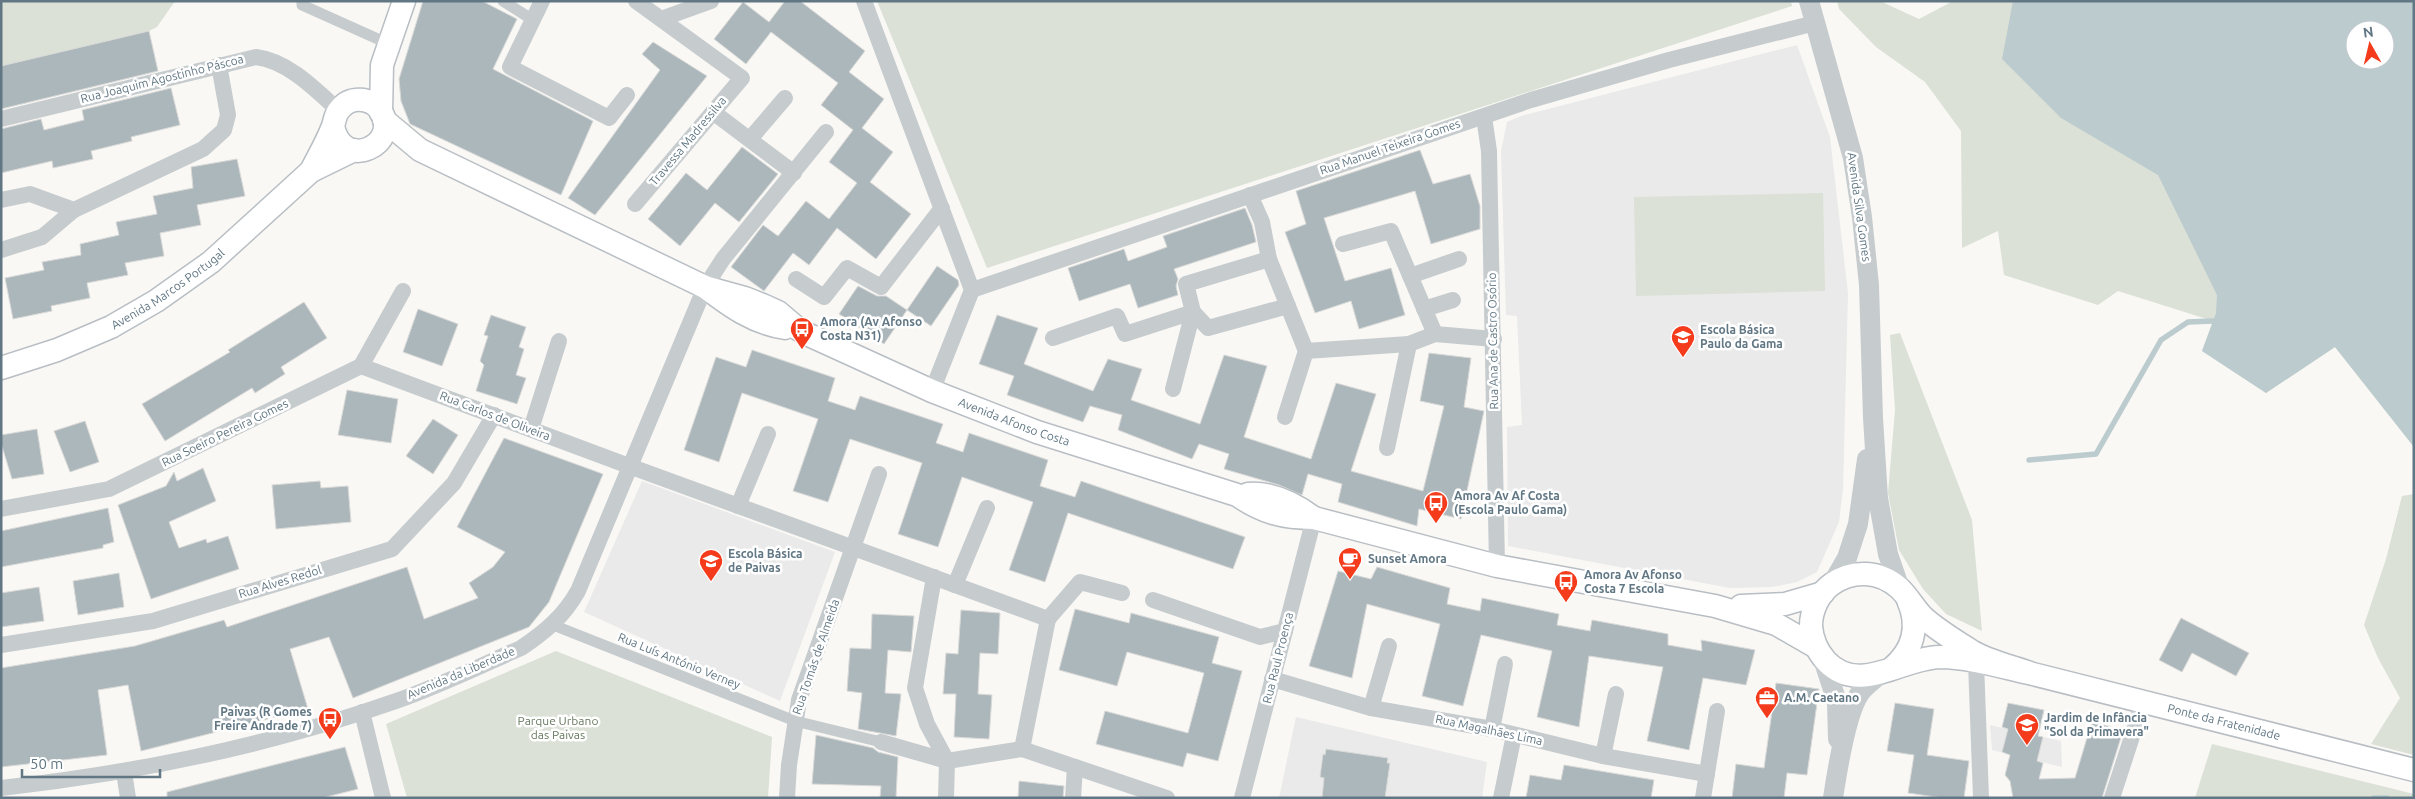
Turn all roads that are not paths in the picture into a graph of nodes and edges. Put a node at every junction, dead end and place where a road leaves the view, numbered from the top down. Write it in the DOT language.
graph roads {
  1 [pos="302,1"];
  2 [pos="404,1"];
  3 [pos="503,1"];
  4 [pos="542,1"];
  5 [pos="636,1"];
  6 [pos="711,1"];
  7 [pos="864,1"];
  8 [pos="1809,1"];
  9 [pos="661,18"];
  10 [pos="533,20"];
  11 [pos="1815,23"];
  12 [pos="389,44"];
  13 [pos="219,65"];
  14 [pos="382,65"];
  15 [pos="627,96"];
  16 [pos="785,98"];
  17 [pos="341,112"];
  18 [pos="713,112"];
  19 [pos="383,116"];
  20 [pos="1484,117"];
  21 [pos="1,118"];
  22 [pos="826,132"];
  23 [pos="750,139"];
  24 [pos="363,149"];
  25 [pos="420,150"];
  26 [pos="311,171"];
  27 [pos="794,173"];
  28 [pos="1250,195"];
  29 [pos="1,200"];
  30 [pos="635,204"];
  31 [pos="942,208"];
  32 [pos="74,210"];
  33 [pos="1343,244"];
  34 [pos="1,250"];
  35 [pos="1269,259"];
  36 [pos="1459,259"];
  37 [pos="1410,276"];
  38 [pos="796,279"];
  39 [pos="705,287"];
  40 [pos="972,290"];
  41 [pos="404,291"];
  42 [pos="1453,300"];
  43 [pos="1288,306"];
  44 [pos="1424,309"];
  45 [pos="1193,312"];
  46 [pos="1435,334"];
  47 [pos="1053,338"];
  48 [pos="1494,339"];
  49 [pos="559,341"];
  50 [pos="1409,344"];
  51 [pos="1306,351"];
  52 [pos="361,366"];
  53 [pos="1,368"];
  54 [pos="1172,389"];
  55 [pos="932,391"];
  56 [pos="494,416"];
  57 [pos="1285,417"];
  58 [pos="1873,418"];
  59 [pos="531,429"];
  60 [pos="768,434"];
  61 [pos="1388,448"];
  62 [pos="629,466"];
  63 [pos="879,474"];
  64 [pos="738,506"];
  65 [pos="987,508"];
  66 [pos="1,510"];
  67 [pos="1314,518"];
  68 [pos="854,548"];
  69 [pos="1496,566"];
  70 [pos="934,577"];
  71 [pos="955,585"];
  72 [pos="1827,588"];
  73 [pos="1122,593"];
  74 [pos="1904,594"];
  75 [pos="1153,600"];
  76 [pos="1716,606"];
  77 [pos="1048,619"];
  78 [pos="553,625"];
  79 [pos="1285,631"];
  80 [pos="1,646"];
  81 [pos="1389,646"];
  82 [pos="1819,652"];
  83 [pos="1976,663"];
  84 [pos="1505,664"];
  85 [pos="1885,672"];
  86 [pos="2033,674"];
  87 [pos="1272,680"];
  88 [pos="1616,694"];
  89 [pos="2143,703"];
  90 [pos="1371,708"];
  91 [pos="1717,711"];
  92 [pos="362,712"];
  93 [pos="795,721"];
  94 [pos="1492,729"];
  95 [pos="1514,735"];
  96 [pos="881,742"];
  97 [pos="1022,749"];
  98 [pos="1603,756"];
  99 [pos="947,761"];
  100 [pos="1838,762"];
  101 [pos="1075,767"];
  102 [pos="2414,770"];
  103 [pos="124,772"];
  104 [pos="1706,774"];
  105 [pos="1,788"];
  106 [pos="128,798"];
  107 [pos="384,798"];
  108 [pos="787,798"];
  109 [pos="946,798"];
  110 [pos="1073,798"];
  111 [pos="1166,798"];
  112 [pos="1242,798"];
  113 [pos="1501,798"];
  114 [pos="1703,798"];
  115 [pos="1833,798"];
  116 [pos="1981,798"];
  117 [pos="2112,798"];
  1 -- 12 [label="street"];
  2 -- 12 [label="main road"];
  3 -- 10 [label="street"];
  4 -- 10 [label="street"];
  5 -- 9 [label="street"];
  6 -- 9 [label="street"];
  7 -- 31 [label="street"];
  8 -- 11 [label="street, Avenida Silva Gomes"];
  9 -- 18 [label="street, Travessa Madressilva"];
  10 -- 15 [label="street"];
  11 -- 20 [label="street, Rua Manuel Teixeira Gomes"];
  11 -- 58 [label="street, Avenida Silva Gomes"];
  12 -- 14 [label="main road"];
  13 -- 17 [label="street, Rua Joaquim Agostinho Páscoa"];
  13 -- 21 [label="street, Rua Joaquim Agostinho Páscoa"];
  13 -- 32 [label="street"];
  14 -- 17 [label="main road"];
  14 -- 19 [label="main road"];
  16 -- 23 [label="street"];
  17 -- 19 [label="main road"];
  17 -- 24 [label="main road"];
  17 -- 26 [label="main road"];
  18 -- 23 [label="street"];
  18 -- 30 [label="street, Travessa Madressilva"];
  19 -- 24 [label="main road"];
  19 -- 25 [label="main road"];
  20 -- 28 [label="street, Rua Manuel Teixeira Gomes"];
  20 -- 48 [label="street, Rua Ana de Castro Osório"];
  22 -- 27 [label="street, Avenida da Liberdade"];
  23 -- 27 [label="street"];
  24 -- 25 [label="main road"];
  24 -- 26 [label="main road"];
  25 -- 39 [label="main road, Avenida Afonso Costa"];
  26 -- 53 [label="main road, Avenida Marcos Portugal"];
  27 -- 39 [label="street, Avenida da Liberdade"];
  28 -- 35 [label="street"];
  28 -- 40 [label="street, Rua Manuel Teixeira Gomes"];
  29 -- 32 [label="street"];
  31 -- 38 [label="street"];
  31 -- 40 [label="street"];
  32 -- 34 [label="street"];
  33 -- 37 [label="street"];
  35 -- 43 [label="street"];
  35 -- 45 [label="street"];
  36 -- 37 [label="street"];
  37 -- 44 [label="street"];
  39 -- 55 [label="main road, Avenida Afonso Costa"];
  39 -- 62 [label="street, Avenida da Liberdade"];
  40 -- 55 [label="street"];
  41 -- 52 [label="street"];
  42 -- 44 [label="street"];
  43 -- 45 [label="street"];
  43 -- 51 [label="street"];
  44 -- 46 [label="street"];
  45 -- 47 [label="street"];
  45 -- 54 [label="street"];
  46 -- 48 [label="street"];
  46 -- 50 [label="street"];
  48 -- 69 [label="street, Rua Ana de Castro Osório"];
  49 -- 59 [label="street"];
  50 -- 51 [label="street"];
  50 -- 61 [label="street"];
  51 -- 57 [label="street"];
  52 -- 56 [label="street, Rua Carlos de Oliveira"];
  52 -- 66 [label="street, Rua Soeiro Pereira Gomes"];
  55 -- 67 [label="main road, Avenida Afonso Costa"];
  56 -- 59 [label="street, Rua Carlos de Oliveira"];
  56 -- 80 [label="street, Rua Alves Redol"];
  58 -- 72 [label="street"];
  58 -- 74 [label="street"];
  59 -- 62 [label="street, Rua Carlos de Oliveira"];
  60 -- 64 [label="street"];
  62 -- 64 [label="street, Rua Carlos de Oliveira"];
  62 -- 78 [label="street, Avenida da Liberdade"];
  63 -- 68 [label="street, Rua Tomás de Almeida"];
  64 -- 68 [label="street, Rua Carlos de Oliveira"];
  65 -- 71 [label="street"];
  67 -- 69 [label="main road, Avenida Afonso Costa"];
  67 -- 79 [label="street, Rua Raul Proença"];
  68 -- 70 [label="street, Rua Carlos de Oliveira"];
  68 -- 93 [label="street, Rua Tomás de Almeida"];
  69 -- 76 [label="main road, Avenida Afonso Costa"];
  70 -- 71 [label="street, Rua Carlos de Oliveira"];
  70 -- 99 [label="street"];
  71 -- 77 [label="street, Rua Carlos de Oliveira"];
  72 -- 74 [label="main road"];
  72 -- 76 [label="main road"];
  72 -- 82 [label="main road"];
  73 -- 77 [label="street"];
  74 -- 85 [label="main road"];
  74 -- 86 [label="main road"];
  75 -- 79 [label="street"];
  76 -- 82 [label="main road"];
  77 -- 97 [label="street"];
  78 -- 92 [label="street, Avenida da Liberdade"];
  78 -- 93 [label="street, Rua Luís António Verney"];
  79 -- 87 [label="street, Rua Raul Proença"];
  81 -- 90 [label="street"];
  82 -- 85 [label="main road"];
  82 -- 100 [label="street"];
  83 -- 85 [label="main road"];
  83 -- 86 [label="main road"];
  83 -- 116 [label="street"];
  84 -- 94 [label="street"];
  85 -- 100 [label="street"];
  86 -- 89 [label="main road, Ponte da Fratenidade"];
  87 -- 90 [label="street, Rua Magalhães Lima"];
  87 -- 112 [label="street, Rua Raul Proença"];
  88 -- 98 [label="street"];
  89 -- 102 [label="main road, Ponte da Fratenidade"];
  89 -- 117 [label="street"];
  90 -- 94 [label="street, Rua Magalhães Lima"];
  91 -- 104 [label="street"];
  92 -- 103 [label="street, Avenida da Liberdade"];
  92 -- 107 [label="street"];
  93 -- 96 [label="street, Rua Luís António Verney"];
  93 -- 108 [label="street, Rua Tomás de Almeida"];
  94 -- 95 [label="street, Rua Magalhães Lima"];
  95 -- 98 [label="street, Rua Magalhães Lima"];
  95 -- 113 [label="street"];
  96 -- 99 [label="street"];
  97 -- 99 [label="street"];
  97 -- 101 [label="street"];
  98 -- 104 [label="street, Rua Magalhães Lima"];
  99 -- 109 [label="street"];
  100 -- 115 [label="street"];
  101 -- 110 [label="street"];
  101 -- 111 [label="street"];
  103 -- 105 [label="street, Avenida da Liberdade"];
  103 -- 106 [label="street"];
  104 -- 114 [label="street"];
}
